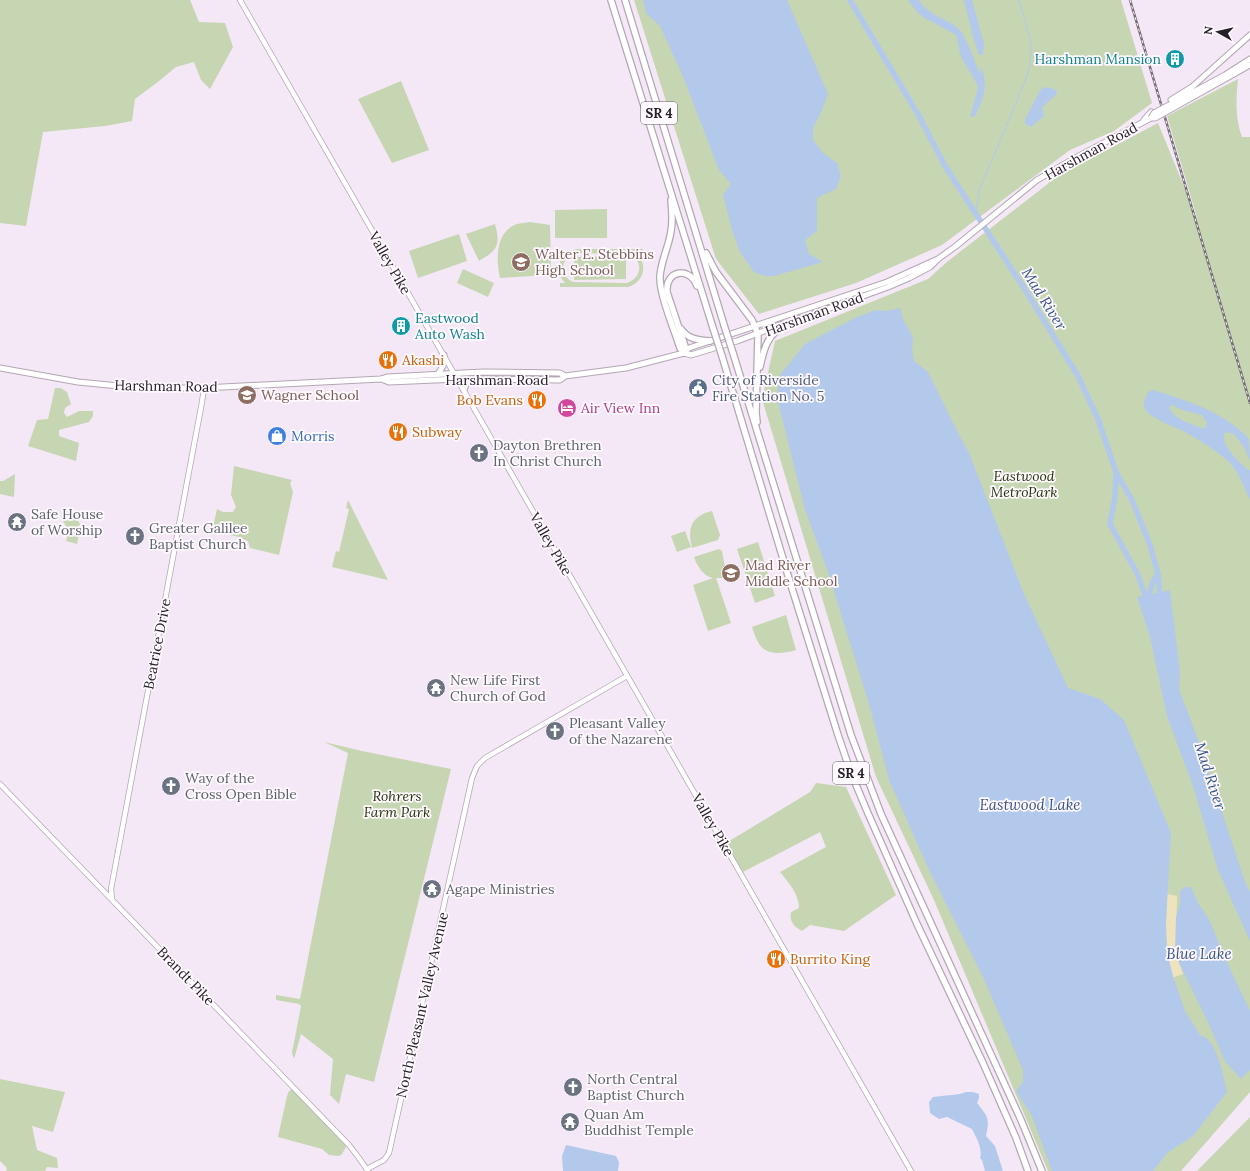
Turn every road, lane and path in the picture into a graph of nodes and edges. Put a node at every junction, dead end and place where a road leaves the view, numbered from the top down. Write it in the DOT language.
graph roads {
  1 [pos="240,0"];
  2 [pos="611,0"];
  3 [pos="625,0"];
  4 [pos="1250,35"];
  5 [pos="1250,60"];
  6 [pos="1250,65"];
  7 [pos="1172,104"];
  8 [pos="1141,124"];
  9 [pos="668,184"];
  10 [pos="694,225"];
  11 [pos="938,259"];
  12 [pos="708,310"];
  13 [pos="799,319"];
  14 [pos="676,320"];
  15 [pos="756,326"];
  16 [pos="758,334"];
  17 [pos="710,341"];
  18 [pos="684,353"];
  19 [pos="444,355"];
  20 [pos="0,368"];
  21 [pos="455,373"];
  22 [pos="438,374"];
  23 [pos="565,376"];
  24 [pos="381,379"];
  25 [pos="458,379"];
  26 [pos="468,379"];
  27 [pos="757,387"];
  28 [pos="204,388"];
  29 [pos="464,390"];
  30 [pos="760,442"];
  31 [pos="627,676"];
  32 [pos="0,784"];
  33 [pos="112,900"];
  34 [pos="367,1170"];
  35 [pos="911,1171"];
  36 [pos="1028,1171"];
  37 [pos="1042,1171"];
  1 -- 19 [label="street, Valley Pike"];
  2 -- 9 [label="highway, SR 4"];
  3 -- 10 [label="highway, SR 4"];
  4 -- 7 [label="main road"];
  5 -- 7 [label="main road, Harshman Road"];
  6 -- 7 [label="main road, Harshman Road"];
  7 -- 8 [label="main road, Harshman Road, bridge"];
  7 -- 8 [label="main road, bridge"];
  8 -- 11 [label="main road, Harshman Road"];
  9 -- 12 [label="highway, SR 4"];
  9 -- 18 [label="highway"];
  10 -- 15 [label="highway"];
  10 -- 30 [label="highway, SR 4, bridge"];
  11 -- 13 [label="main road, Harshman Road"];
  11 -- 15 [label="main road, Harshman Road"];
  12 -- 14 [label="highway"];
  12 -- 36 [label="highway, SR 4, bridge"];
  13 -- 16 [label="main road, Harshman Road"];
  13 -- 27 [label="highway"];
  14 -- 17 [label="highway"];
  14 -- 18 [label="highway"];
  15 -- 16 [label="highway"];
  15 -- 17 [label="main road, Harshman Road"];
  16 -- 18 [label="main road, Harshman Road"];
  16 -- 27 [label="highway"];
  17 -- 18 [label="main road, Harshman Road"];
  18 -- 23 [label="main road, Harshman Road"];
  19 -- 21 [label="street, Valley Pike"];
  19 -- 22 [label="main road"];
  20 -- 28 [label="main road, Harshman Road"];
  21 -- 22 [label="main road, Harshman Road"];
  21 -- 23 [label="main road, Harshman Road"];
  21 -- 25 [label="street, Valley Pike"];
  22 -- 24 [label="main road, Harshman Road"];
  23 -- 26 [label="main road, Harshman Road"];
  24 -- 25 [label="main road, Harshman Road"];
  24 -- 28 [label="main road, Harshman Road"];
  25 -- 26 [label="main road, Harshman Road"];
  25 -- 29 [label="street, Valley Pike"];
  26 -- 29 [label="main road"];
  27 -- 30 [label="highway"];
  28 -- 33 [label="street, Beatrice Drive"];
  29 -- 31 [label="street, Valley Pike"];
  30 -- 37 [label="highway, SR 4"];
  31 -- 34 [label="street, North Pleasant Valley Avenue"];
  31 -- 35 [label="street, Valley Pike"];
  32 -- 33 [label="street, Brandt Pike"];
  33 -- 34 [label="street, Brandt Pike"];
}
